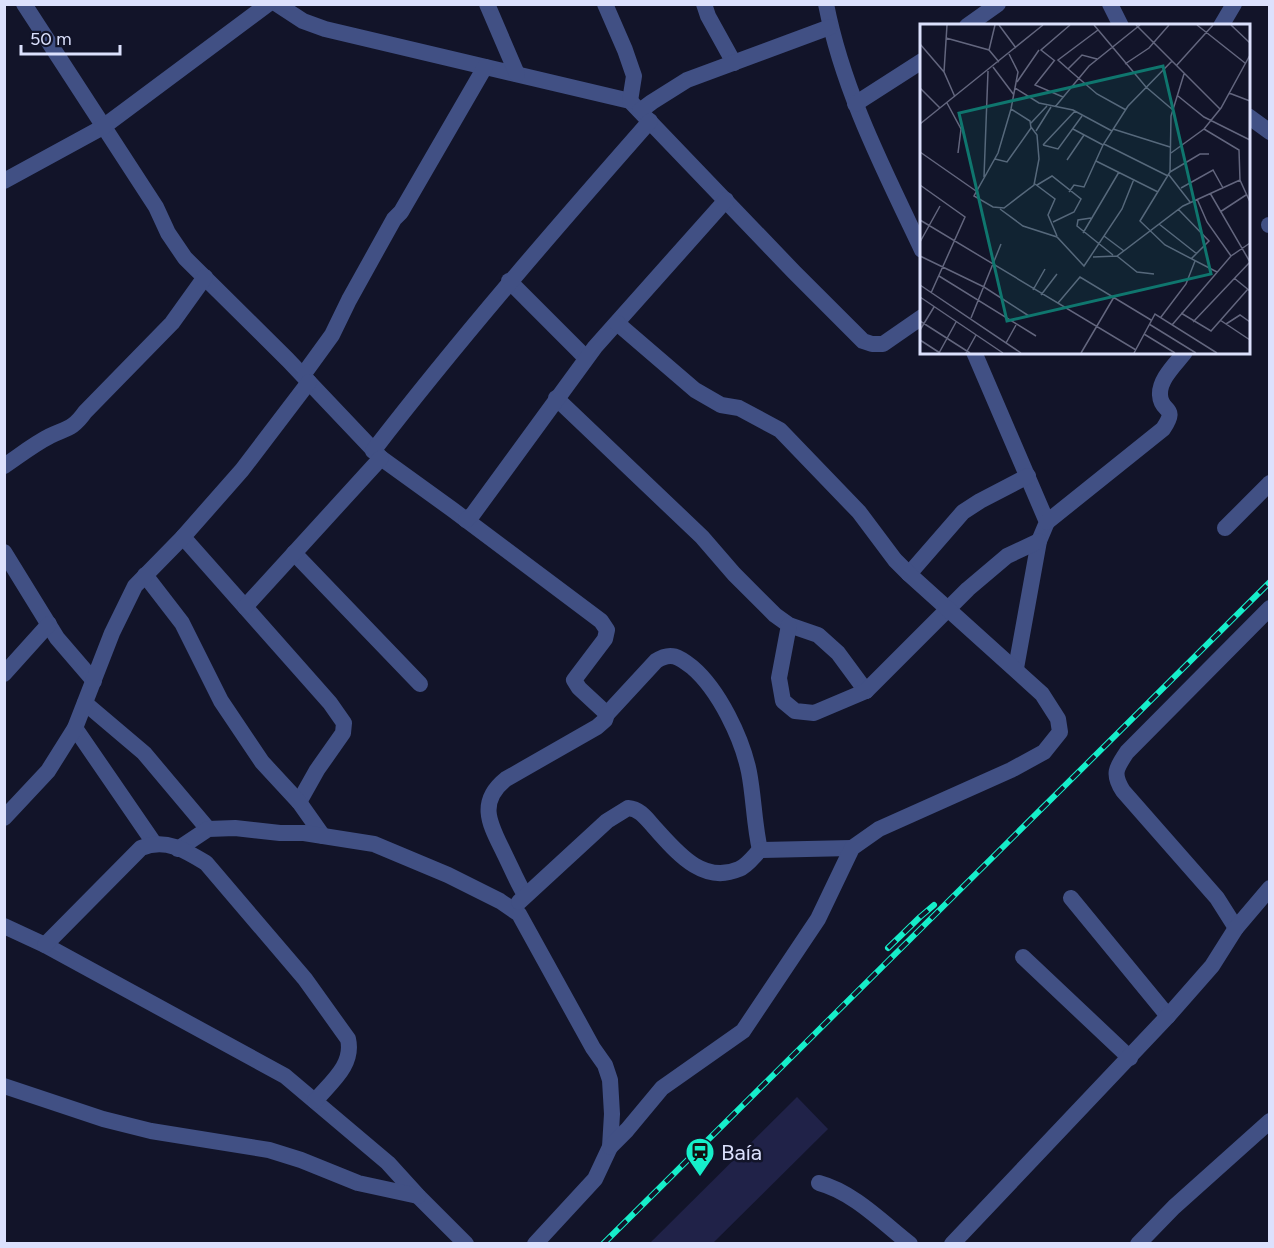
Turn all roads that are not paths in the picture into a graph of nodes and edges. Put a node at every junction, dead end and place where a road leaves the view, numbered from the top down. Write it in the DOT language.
graph roads {
  1 [pos="24,4"];
  2 [pos="268,4"];
  3 [pos="277,4"];
  4 [pos="487,4"];
  5 [pos="605,4"];
  6 [pos="704,4"];
  7 [pos="826,4"];
  8 [pos="998,4"];
  9 [pos="1110,4"];
  10 [pos="1234,4"];
  11 [pos="970,24"];
  12 [pos="1120,24"];
  13 [pos="1222,24"];
  14 [pos="830,27"];
  15 [pos="920,62"];
  16 [pos="734,63"];
  17 [pos="485,67"];
  18 [pos="517,74"];
  19 [pos="855,104"];
  20 [pos="640,111"];
  21 [pos="1250,118"];
  22 [pos="103,127"];
  23 [pos="1269,132"];
  24 [pos="4,181"];
  25 [pos="726,200"];
  26 [pos="919,238"];
  27 [pos="205,277"];
  28 [pos="509,281"];
  29 [pos="920,318"];
  30 [pos="617,323"];
  31 [pos="975,354"];
  32 [pos="1184,354"];
  33 [pos="586,358"];
  34 [pos="306,378"];
  35 [pos="556,398"];
  36 [pos="377,454"];
  37 [pos="4,466"];
  38 [pos="1028,476"];
  39 [pos="1269,483"];
  40 [pos="466,520"];
  41 [pos="1047,522"];
  42 [pos="1225,528"];
  43 [pos="183,537"];
  44 [pos="1039,541"];
  45 [pos="4,552"];
  46 [pos="294,553"];
  47 [pos="909,574"];
  48 [pos="146,575"];
  49 [pos="245,607"];
  50 [pos="1269,608"];
  51 [pos="948,609"];
  52 [pos="49,624"];
  53 [pos="789,625"];
  54 [pos="1016,668"];
  55 [pos="4,674"];
  56 [pos="94,681"];
  57 [pos="420,684"];
  58 [pos="866,691"];
  59 [pos="85,703"];
  60 [pos="607,714"];
  61 [pos="75,728"];
  62 [pos="299,802"];
  63 [pos="4,818"];
  64 [pos="208,829"];
  65 [pos="323,836"];
  66 [pos="154,843"];
  67 [pos="852,848"];
  68 [pos="178,849"];
  69 [pos="760,850"];
  70 [pos="1269,888"];
  71 [pos="525,895"];
  72 [pos="1071,898"];
  73 [pos="512,909"];
  74 [pos="4,926"];
  75 [pos="1236,928"];
  76 [pos="45,945"];
  77 [pos="1023,957"];
  78 [pos="1168,1016"];
  79 [pos="1130,1058"];
  80 [pos="4,1086"];
  81 [pos="315,1101"];
  82 [pos="1269,1121"];
  83 [pos="610,1147"];
  84 [pos="819,1183"];
  85 [pos="418,1196"];
  86 [pos="466,1244"];
  87 [pos="535,1244"];
  88 [pos="910,1244"];
  89 [pos="952,1244"];
  90 [pos="1138,1244"];
  1 -- 22 [label="street"];
  2 -- 22 [label="street"];
  3 -- 17 [label="street"];
  4 -- 18 [label="street"];
  5 -- 20 [label="street"];
  6 -- 16 [label="street"];
  7 -- 14 [label="street"];
  8 -- 11 [label="street"];
  9 -- 12 [label="street"];
  10 -- 13 [label="street"];
  14 -- 16 [label="street"];
  14 -- 19 [label="street"];
  15 -- 19 [label="street"];
  16 -- 20 [label="street"];
  17 -- 18 [label="street"];
  17 -- 34 [label="street"];
  18 -- 20 [label="street"];
  19 -- 26 [label="street"];
  20 -- 25 [label="street"];
  20 -- 28 [label="street"];
  21 -- 23 [label="street"];
  22 -- 24 [label="street"];
  22 -- 27 [label="street"];
  25 -- 29 [label="street"];
  25 -- 30 [label="street"];
  27 -- 34 [label="street"];
  27 -- 37 [label="street"];
  28 -- 33 [label="street"];
  28 -- 36 [label="street"];
  30 -- 33 [label="street"];
  30 -- 47 [label="street"];
  31 -- 38 [label="street"];
  32 -- 41 [label="street"];
  33 -- 35 [label="street"];
  34 -- 36 [label="street"];
  34 -- 43 [label="street"];
  35 -- 40 [label="street"];
  35 -- 53 [label="street"];
  36 -- 40 [label="street"];
  36 -- 46 [label="street"];
  38 -- 41 [label="street"];
  38 -- 47 [label="street"];
  39 -- 42 [label="street"];
  40 -- 60 [label="street"];
  41 -- 44 [label="street"];
  43 -- 48 [label="street"];
  43 -- 49 [label="street"];
  44 -- 51 [label="street"];
  44 -- 54 [label="street"];
  45 -- 52 [label="street"];
  46 -- 49 [label="street"];
  46 -- 57 [label="street"];
  47 -- 51 [label="street"];
  48 -- 56 [label="street"];
  48 -- 62 [label="street"];
  49 -- 62 [label="street"];
  50 -- 75 [label="street"];
  51 -- 54 [label="street"];
  51 -- 58 [label="street"];
  52 -- 55 [label="street"];
  52 -- 56 [label="street"];
  53 -- 58 [label="street"];
  53 -- 58 [label="street"];
  54 -- 67 [label="street"];
  56 -- 59 [label="street"];
  59 -- 61 [label="street"];
  59 -- 64 [label="street"];
  60 -- 69 [label="street"];
  60 -- 71 [label="street"];
  61 -- 63 [label="street"];
  61 -- 66 [label="street"];
  62 -- 65 [label="street"];
  64 -- 65 [label="street"];
  64 -- 68 [label="street"];
  65 -- 73 [label="street"];
  66 -- 68 [label="street"];
  66 -- 76 [label="street"];
  67 -- 69 [label="street"];
  67 -- 83 [label="street"];
  68 -- 81 [label="street"];
  69 -- 71 [label="street"];
  70 -- 75 [label="street"];
  71 -- 73 [label="street"];
  72 -- 78 [label="street"];
  73 -- 83 [label="street"];
  74 -- 76 [label="street"];
  75 -- 78 [label="street"];
  76 -- 81 [label="street"];
  77 -- 79 [label="street"];
  78 -- 79 [label="street"];
  79 -- 89 [label="street"];
  80 -- 85 [label="street"];
  81 -- 85 [label="street"];
  82 -- 90 [label="street"];
  83 -- 87 [label="street"];
  84 -- 88 [label="street"];
  85 -- 86 [label="street"];
}
